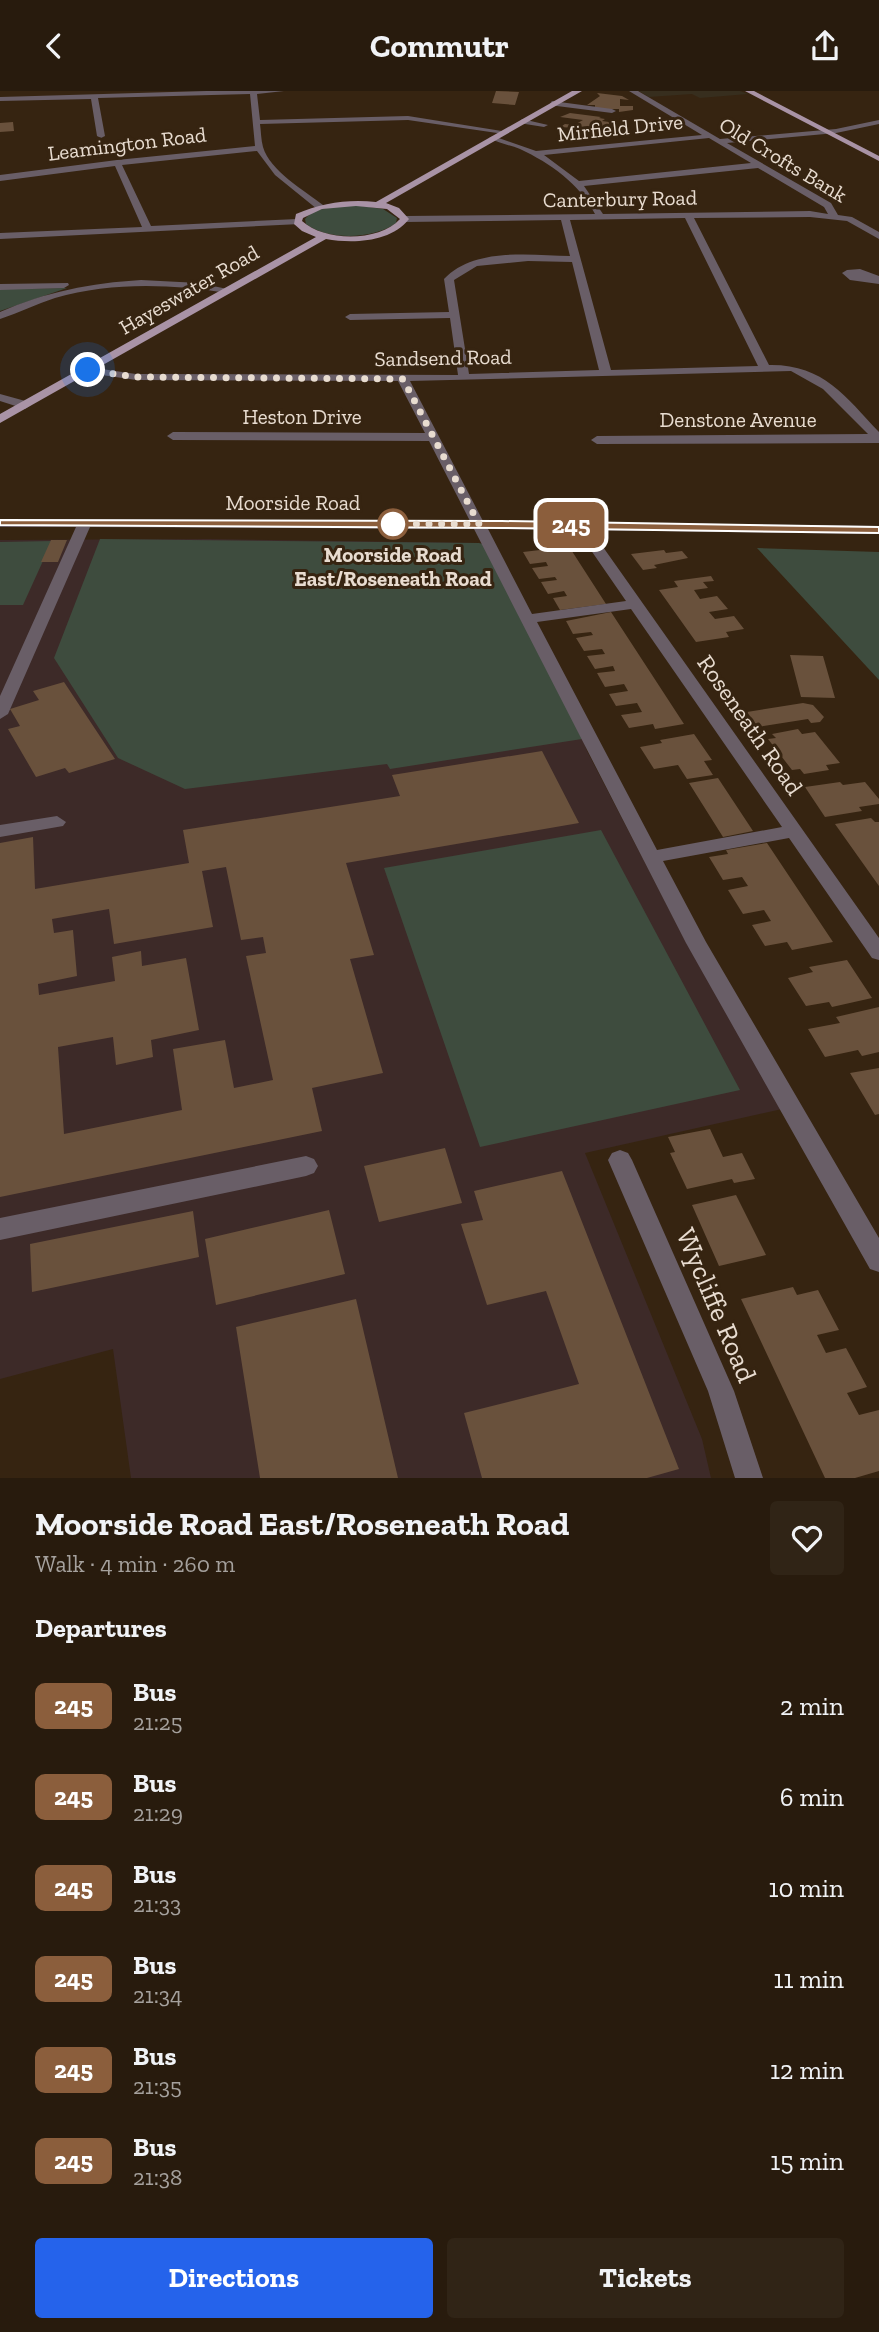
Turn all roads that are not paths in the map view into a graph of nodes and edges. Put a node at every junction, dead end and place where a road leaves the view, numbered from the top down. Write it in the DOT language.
graph roads {
  1 [pos="281,91"];
  2 [pos="578,91"];
  3 [pos="633,91"];
  4 [pos="749,91"];
  5 [pos="253,92"];
  6 [pos="172,93"];
  7 [pos="567,94"];
  8 [pos="17,95"];
  9 [pos="94,96"];
  10 [pos="0,99"];
  11 [pos="552,103"];
  12 [pos="612,111"];
  13 [pos="522,121"];
  14 [pos="256,122"];
  15 [pos="879,122"];
  16 [pos="544,125"];
  17 [pos="504,132"];
  18 [pos="826,132"];
  19 [pos="101,136"];
  20 [pos="493,138"];
  21 [pos="714,139"];
  22 [pos="259,148"];
  23 [pos="534,154"];
  24 [pos="879,159"];
  25 [pos="117,162"];
  26 [pos="759,165"];
  27 [pos="0,178"];
  28 [pos="577,184"];
  29 [pos="377,205"];
  30 [pos="320,207"];
  31 [pos="688,215"];
  32 [pos="600,216"];
  33 [pos="834,216"];
  34 [pos="565,217"];
  35 [pos="405,219"];
  36 [pos="297,222"];
  37 [pos="860,225"];
  38 [pos="879,225"];
  39 [pos="148,229"];
  40 [pos="0,236"];
  41 [pos="324,236"];
  42 [pos="879,236"];
  43 [pos="577,259"];
  44 [pos="0,287"];
  45 [pos="99,287"];
  46 [pos="227,290"];
  47 [pos="454,315"];
  48 [pos="0,316"];
  49 [pos="350,317"];
  50 [pos="765,368"];
  51 [pos="88,370"];
  52 [pos="606,374"];
  53 [pos="464,378"];
  54 [pos="403,379"];
  55 [pos="0,397"];
  56 [pos="25,405"];
  57 [pos="0,419"];
  58 [pos="173,436"];
  59 [pos="432,437"];
  60 [pos="879,438"];
  61 [pos="597,440"];
  62 [pos="0,523"];
  63 [pos="85,523"];
  64 [pos="479,524"];
  65 [pos="581,526"];
  66 [pos="879,530"];
  67 [pos="635,604"];
  68 [pos="528,619"];
  69 [pos="0,714"];
  70 [pos="57,822"];
  71 [pos="0,831"];
  72 [pos="794,831"];
  73 [pos="650,857"];
  74 [pos="879,953"];
  75 [pos="620,1160"];
  76 [pos="306,1166"];
  77 [pos="0,1229"];
  78 [pos="879,1261"];
  79 [pos="749,1478"];
  1 -- 5 [label="street"];
  2 -- 7 [label="main road"];
  3 -- 21 [label="street, Old Crofts Bank"];
  4 -- 18 [label="main road"];
  5 -- 6 [label="street"];
  5 -- 14 [label="street"];
  6 -- 9 [label="street"];
  7 -- 11 [label="main road"];
  8 -- 9 [label="street"];
  8 -- 10 [label="street"];
  9 -- 19 [label="street"];
  11 -- 12 [label="street"];
  11 -- 13 [label="main road"];
  13 -- 16 [label="street"];
  13 -- 17 [label="main road"];
  14 -- 17 [label="street"];
  14 -- 22 [label="street"];
  15 -- 18 [label="street, Mirfield Drive"];
  17 -- 20 [label="main road"];
  18 -- 21 [label="street, Mirfield Drive"];
  18 -- 24 [label="main road"];
  20 -- 23 [label="street"];
  20 -- 29 [label="main road"];
  21 -- 23 [label="street, Mirfield Drive"];
  21 -- 26 [label="street, Old Crofts Bank"];
  22 -- 25 [label="street, Leamington Road"];
  22 -- 30 [label="street"];
  23 -- 28 [label="street"];
  25 -- 27 [label="street, Leamington Road"];
  25 -- 39 [label="street"];
  26 -- 28 [label="street"];
  26 -- 33 [label="street, Old Crofts Bank"];
  28 -- 32 [label="street"];
  29 -- 30 [label="main road"];
  29 -- 35 [label="main road"];
  30 -- 36 [label="main road"];
  31 -- 32 [label="street, Canterbury Road"];
  31 -- 33 [label="street, Canterbury Road"];
  31 -- 50 [label="street"];
  32 -- 34 [label="street, Canterbury Road"];
  33 -- 37 [label="street, Old Crofts Bank"];
  34 -- 35 [label="street, Canterbury Road"];
  34 -- 43 [label="street"];
  35 -- 41 [label="main road"];
  36 -- 39 [label="street"];
  36 -- 41 [label="main road"];
  37 -- 38 [label="street"];
  37 -- 42 [label="street, Old Crofts Bank"];
  39 -- 40 [label="street"];
  41 -- 46 [label="main road, Hayeswater Road"];
  43 -- 47 [label="street"];
  43 -- 52 [label="street"];
  44 -- 45 [label="street"];
  45 -- 46 [label="street"];
  45 -- 48 [label="street"];
  46 -- 51 [label="main road, Hayeswater Road"];
  47 -- 49 [label="street"];
  47 -- 53 [label="street"];
  50 -- 52 [label="street, Sandsend Road"];
  50 -- 60 [label="street, Sandsend Road"];
  51 -- 54 [label="street, Sandsend Road"];
  51 -- 56 [label="main road, Hayeswater Road"];
  52 -- 53 [label="street, Sandsend Road"];
  53 -- 54 [label="street, Sandsend Road"];
  54 -- 59 [label="street"];
  55 -- 56 [label="street"];
  56 -- 57 [label="main road, Hayeswater Road"];
  58 -- 59 [label="street, Heston Drive"];
  59 -- 64 [label="street"];
  60 -- 61 [label="street, Denstone Avenue"];
  62 -- 63 [label="street, Moorside Road"];
  63 -- 64 [label="street, Moorside Road"];
  63 -- 69 [label="street"];
  64 -- 65 [label="street, Moorside Road"];
  64 -- 68 [label="street"];
  65 -- 66 [label="street, Moorside Road"];
  65 -- 67 [label="street, Roseneath Road"];
  67 -- 68 [label="street"];
  67 -- 72 [label="street, Roseneath Road"];
  68 -- 73 [label="street"];
  70 -- 71 [label="street"];
  72 -- 73 [label="street"];
  72 -- 74 [label="street, Roseneath Road"];
  73 -- 78 [label="street"];
  75 -- 79 [label="street, Wycliffe Road"];
  76 -- 77 [label="street"];
}
